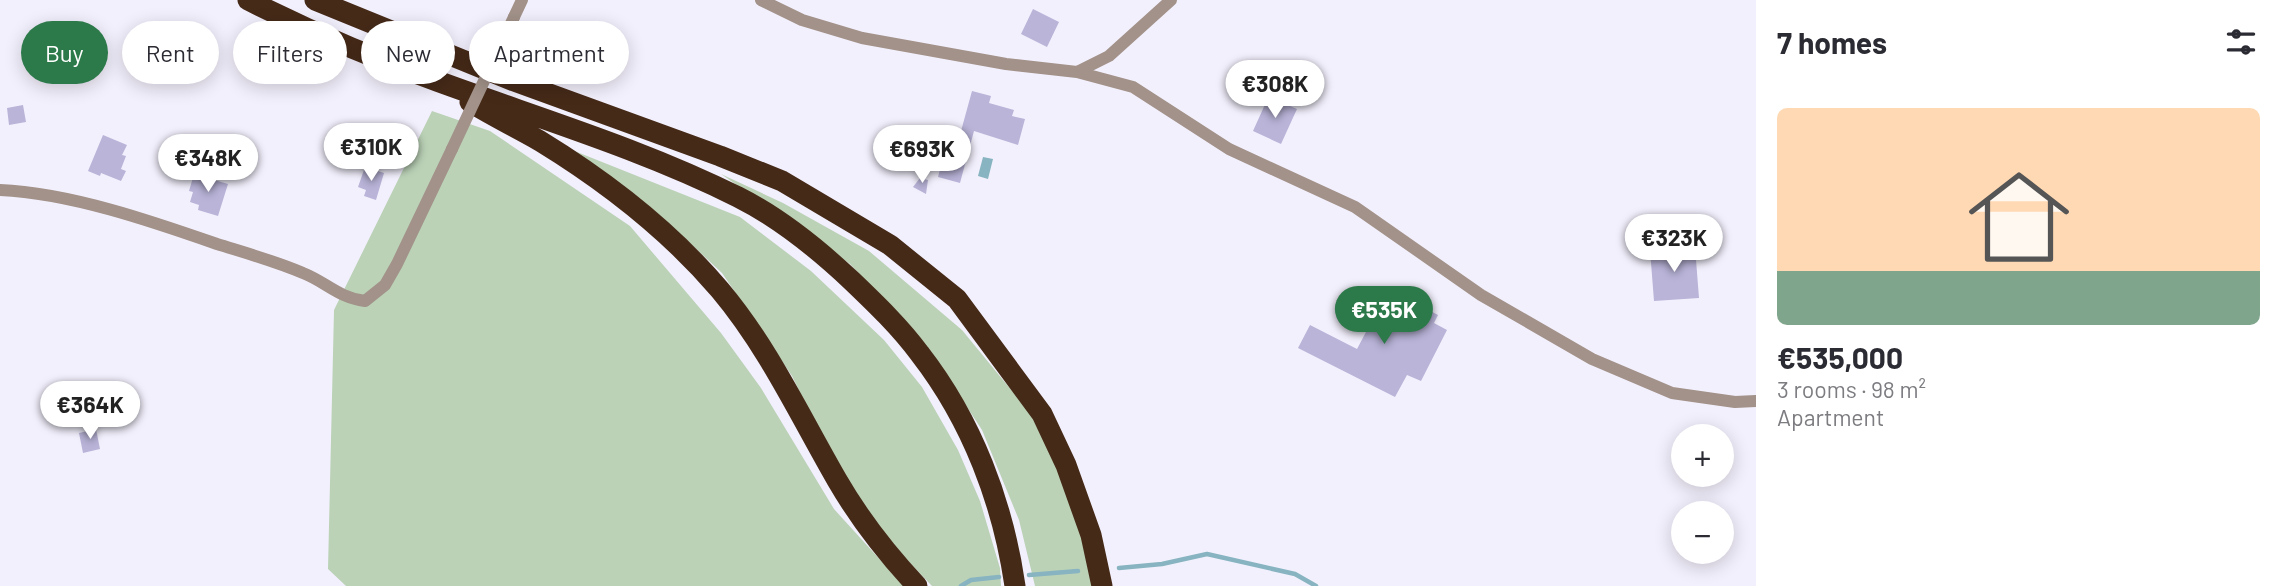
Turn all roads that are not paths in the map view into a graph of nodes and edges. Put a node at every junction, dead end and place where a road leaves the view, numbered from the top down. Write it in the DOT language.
graph roads {
  1 [pos="248,0"];
  2 [pos="315,0"];
  3 [pos="523,0"];
  4 [pos="761,0"];
  5 [pos="1171,0"];
  6 [pos="361,50"];
  7 [pos="1077,72"];
  8 [pos="442,84"];
  9 [pos="445,84"];
  10 [pos="0,190"];
  11 [pos="1756,401"];
  12 [pos="917,586"];
  13 [pos="1015,586"];
  14 [pos="1102,586"];
  1 -- 6 [label="highway"];
  2 -- 14 [label="highway"];
  3 -- 10 [label="street, bridge"];
  4 -- 7 [label="street"];
  5 -- 7 [label="street"];
  7 -- 11 [label="street"];
  8 -- 12 [label="highway"];
  9 -- 13 [label="highway"];
}
